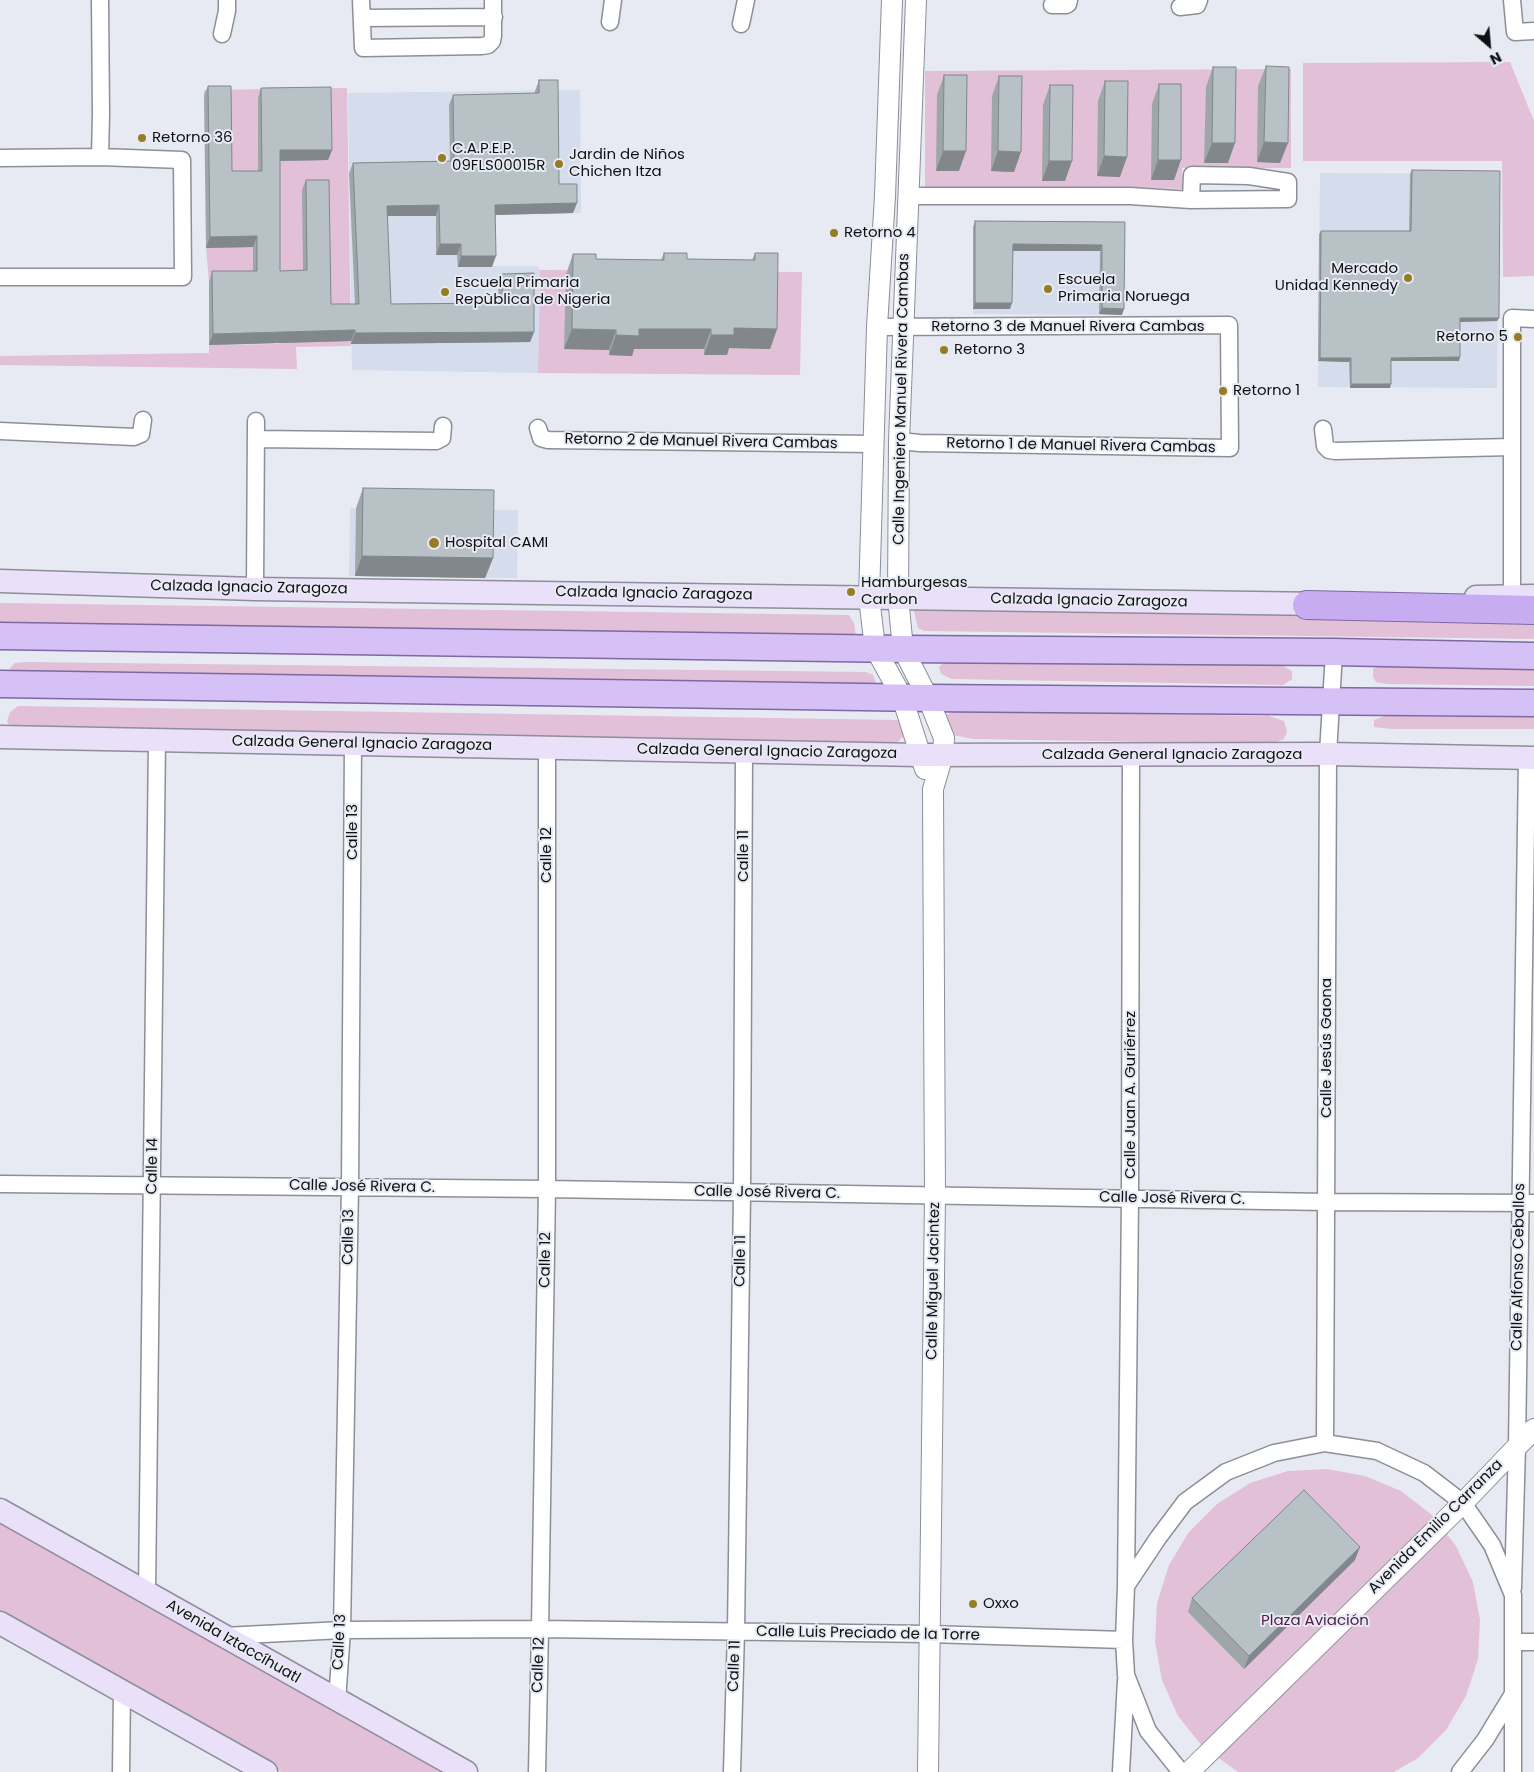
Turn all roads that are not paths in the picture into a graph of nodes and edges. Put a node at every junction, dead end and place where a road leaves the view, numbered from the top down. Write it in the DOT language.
graph roads {
  1 [pos="100,0"];
  2 [pos="227,0"];
  3 [pos="361,0"];
  4 [pos="493,0"];
  5 [pos="613,0"];
  6 [pos="746,0"];
  7 [pos="892,0"];
  8 [pos="916,0"];
  9 [pos="1069,0"];
  10 [pos="1199,0"];
  11 [pos="1512,0"];
  12 [pos="1052,5"];
  13 [pos="1180,7"];
  14 [pos="494,17"];
  15 [pos="362,18"];
  16 [pos="610,22"];
  17 [pos="741,24"];
  18 [pos="1534,31"];
  19 [pos="222,34"];
  20 [pos="889,65"];
  21 [pos="913,66"];
  22 [pos="100,157"];
  23 [pos="0,158"];
  24 [pos="908,196"];
  25 [pos="1191,200"];
  26 [pos="0,277"];
  27 [pos="1534,319"];
  28 [pos="1229,325"];
  29 [pos="877,327"];
  30 [pos="903,328"];
  31 [pos="143,420"];
  32 [pos="256,421"];
  33 [pos="443,426"];
  34 [pos="538,428"];
  35 [pos="1323,429"];
  36 [pos="0,431"];
  37 [pos="256,439"];
  38 [pos="899,441"];
  39 [pos="873,444"];
  40 [pos="1512,448"];
  41 [pos="0,581"];
  42 [pos="255,589"];
  43 [pos="869,597"];
  44 [pos="898,597"];
  45 [pos="1527,601"];
  46 [pos="1307,605"];
  47 [pos="0,636"];
  48 [pos="875,648"];
  49 [pos="903,649"];
  50 [pos="1334,652"];
  51 [pos="1534,656"];
  52 [pos="0,684"];
  53 [pos="902,697"];
  54 [pos="928,698"];
  55 [pos="1331,701"];
  56 [pos="1534,703"];
  57 [pos="0,736"];
  58 [pos="157,740"];
  59 [pos="353,743"];
  60 [pos="547,747"];
  61 [pos="744,750"];
  62 [pos="1131,754"];
  63 [pos="1328,754"];
  64 [pos="920,755"];
  65 [pos="943,755"];
  66 [pos="1531,758"];
  67 [pos="934,789"];
  68 [pos="0,1184"];
  69 [pos="153,1186"];
  70 [pos="350,1187"];
  71 [pos="546,1189"];
  72 [pos="742,1193"];
  73 [pos="935,1196"];
  74 [pos="1130,1198"];
  75 [pos="1326,1202"];
  76 [pos="1527,1203"];
  77 [pos="1534,1429"];
  78 [pos="1325,1443"];
  79 [pos="1517,1446"];
  80 [pos="1463,1503"];
  81 [pos="0,1510"];
  82 [pos="1126,1586"];
  83 [pos="147,1593"];
  84 [pos="1513,1595"];
  85 [pos="0,1623"];
  86 [pos="540,1629"];
  87 [pos="342,1630"];
  88 [pos="736,1631"];
  89 [pos="929,1634"];
  90 [pos="222,1636"];
  91 [pos="1124,1640"];
  92 [pos="1514,1642"];
  93 [pos="1534,1642"];
  94 [pos="1126,1675"];
  95 [pos="122,1691"];
  96 [pos="1513,1694"];
  97 [pos="337,1701"];
  98 [pos="121,1772"];
  99 [pos="266,1772"];
  100 [pos="466,1772"];
  101 [pos="537,1772"];
  102 [pos="732,1772"];
  103 [pos="928,1772"];
  104 [pos="1121,1772"];
  105 [pos="1181,1772"];
  106 [pos="1189,1772"];
  107 [pos="1460,1772"];
  108 [pos="1512,1772"];
  1 -- 22 [label="street"];
  2 -- 19 [label="street"];
  3 -- 15 [label="street"];
  4 -- 14 [label="street"];
  5 -- 16 [label="street"];
  6 -- 17 [label="street"];
  7 -- 20 [label="street, Calle Ingeniero Manuel Rivera Cambas"];
  8 -- 21 [label="street, Calle Ingeniero Manuel Rivera Cambas"];
  9 -- 12 [label="street"];
  10 -- 13 [label="street"];
  11 -- 18 [label="street"];
  14 -- 15 [label="street"];
  14 -- 15 [label="street"];
  20 -- 21 [label="street"];
  20 -- 29 [label="street, Calle Ingeniero Manuel Rivera Cambas"];
  21 -- 24 [label="street, Calle Ingeniero Manuel Rivera Cambas"];
  22 -- 23 [label="street"];
  22 -- 26 [label="street"];
  24 -- 25 [label="street"];
  24 -- 30 [label="street, Calle Ingeniero Manuel Rivera Cambas"];
  25 -- 25 [label="street"];
  27 -- 40 [label="street"];
  28 -- 30 [label="street, Retorno 3 de Manuel Rivera Cambas"];
  28 -- 38 [label="street, Retorno 1 de Manuel Rivera Cambas"];
  29 -- 30 [label="street, Retorno 3 de Manuel Rivera Cambas"];
  29 -- 39 [label="street, Calle Ingeniero Manuel Rivera Cambas"];
  30 -- 38 [label="street, Calle Ingeniero Manuel Rivera Cambas"];
  31 -- 36 [label="street"];
  32 -- 37 [label="street"];
  33 -- 37 [label="street"];
  34 -- 39 [label="street, Retorno 2 de Manuel Rivera Cambas"];
  35 -- 40 [label="street"];
  37 -- 42 [label="street"];
  38 -- 44 [label="street, Calle Ingeniero Manuel Rivera Cambas"];
  39 -- 43 [label="street, Calle Ingeniero Manuel Rivera Cambas"];
  40 -- 45 [label="street"];
  41 -- 42 [label="main road, Calzada Ignacio Zaragoza"];
  42 -- 43 [label="main road, Calzada Ignacio Zaragoza"];
  43 -- 44 [label="main road, Calzada Ignacio Zaragoza"];
  43 -- 48 [label="street, Calle Ingeniero Manuel Rivera Cambas"];
  44 -- 46 [label="main road, Calzada Ignacio Zaragoza"];
  44 -- 49 [label="street, Calle Ingeniero Manuel Rivera Cambas"];
  45 -- 46 [label="highway"];
  47 -- 48 [label="main road"];
  48 -- 49 [label="main road"];
  48 -- 53 [label="street, Calle Miguel Jacintez"];
  49 -- 50 [label="main road"];
  49 -- 54 [label="street, Calle Miguel Jacintez"];
  50 -- 51 [label="main road"];
  50 -- 55 [label="street, Calle Jesús Gaona"];
  52 -- 53 [label="main road"];
  53 -- 54 [label="main road"];
  53 -- 64 [label="street, Calle Miguel Jacintez"];
  54 -- 55 [label="main road"];
  54 -- 65 [label="street, Calle Miguel Jacintez"];
  55 -- 56 [label="main road"];
  55 -- 63 [label="street, Calle Jesús Gaona"];
  57 -- 58 [label="main road, Calzada General Ignacio Zaragoza"];
  58 -- 59 [label="main road, Calzada General Ignacio Zaragoza"];
  58 -- 69 [label="street, Calle 14"];
  59 -- 60 [label="main road, Calzada General Ignacio Zaragoza"];
  59 -- 70 [label="street, Calle 13"];
  60 -- 61 [label="main road, Calzada General Ignacio Zaragoza"];
  60 -- 71 [label="street, Calle 12"];
  61 -- 64 [label="main road, Calzada General Ignacio Zaragoza"];
  61 -- 72 [label="street, Calle 11"];
  62 -- 63 [label="main road, Calzada General Ignacio Zaragoza"];
  62 -- 65 [label="main road, Calzada General Ignacio Zaragoza"];
  62 -- 74 [label="street, Calle Juan A. Guriérrez"];
  63 -- 66 [label="main road, Calzada General Ignacio Zaragoza"];
  63 -- 75 [label="street, Calle Jesús Gaona"];
  64 -- 65 [label="main road, Calzada General Ignacio Zaragoza"];
  64 -- 67 [label="street, Calle Miguel Jacintez"];
  65 -- 67 [label="street, Calle Miguel Jacintez"];
  66 -- 76 [label="street, Calle Alfonso Ceballos"];
  67 -- 73 [label="street, Calle Miguel Jacintez"];
  68 -- 69 [label="street, Calle José Rivera C."];
  69 -- 70 [label="street, Calle José Rivera C."];
  69 -- 83 [label="street, Calle 14"];
  70 -- 71 [label="street, Calle José Rivera C."];
  70 -- 87 [label="street, Calle 13"];
  71 -- 72 [label="street, Calle José Rivera C."];
  71 -- 86 [label="street, Calle 12"];
  72 -- 73 [label="street, Calle José Rivera C."];
  72 -- 88 [label="street, Calle 11"];
  73 -- 74 [label="street, Calle José Rivera C."];
  73 -- 89 [label="street, Calle Miguel Jacintez"];
  74 -- 75 [label="street, Calle José Rivera C."];
  74 -- 82 [label="street, Calle Juan A. Guriérrez"];
  75 -- 76 [label="street, Calle José Rivera C."];
  75 -- 78 [label="street, Calle Jesús Gaona"];
  76 -- 79 [label="street, Calle Alfonso Ceballos"];
  77 -- 79 [label="street, Avenida Emilio Carranza"];
  78 -- 80 [label="street"];
  78 -- 82 [label="street"];
  79 -- 80 [label="street, Avenida Emilio Carranza"];
  79 -- 84 [label="street, Calle Alfonso Ceballos"];
  80 -- 84 [label="street"];
  80 -- 106 [label="street, Avenida Emilio Carranza"];
  81 -- 83 [label="main road, Avenida Iztaccíhuatl"];
  82 -- 91 [label="street, Calle Juan A. Guriérrez"];
  83 -- 90 [label="main road, Avenida Iztaccíhuatl"];
  84 -- 92 [label="street, Calle Alfonso Ceballos"];
  85 -- 95 [label="main road"];
  86 -- 87 [label="street, Calle Luis Preciado de la Torre"];
  86 -- 88 [label="street, Calle Luis Preciado de la Torre"];
  86 -- 101 [label="street, Calle 12"];
  87 -- 90 [label="street, Calle Luis Preciado de la Torre"];
  87 -- 97 [label="street, Calle 13"];
  88 -- 89 [label="street, Calle Luis Preciado de la Torre"];
  88 -- 102 [label="street, Calle 11"];
  89 -- 91 [label="street, Calle Luis Preciado de la Torre"];
  89 -- 103 [label="street, Calle Miguel Jacintez"];
  90 -- 97 [label="main road, Avenida Iztaccíhuatl"];
  91 -- 94 [label="street, Calle Juan A. Guriérrez"];
  92 -- 93 [label="street"];
  92 -- 96 [label="street, Calle Alfonso Ceballos"];
  94 -- 104 [label="street"];
  94 -- 105 [label="street"];
  95 -- 98 [label="street"];
  95 -- 99 [label="main road"];
  96 -- 107 [label="street"];
  96 -- 108 [label="street"];
  97 -- 100 [label="main road, Avenida Iztaccíhuatl"];
}
